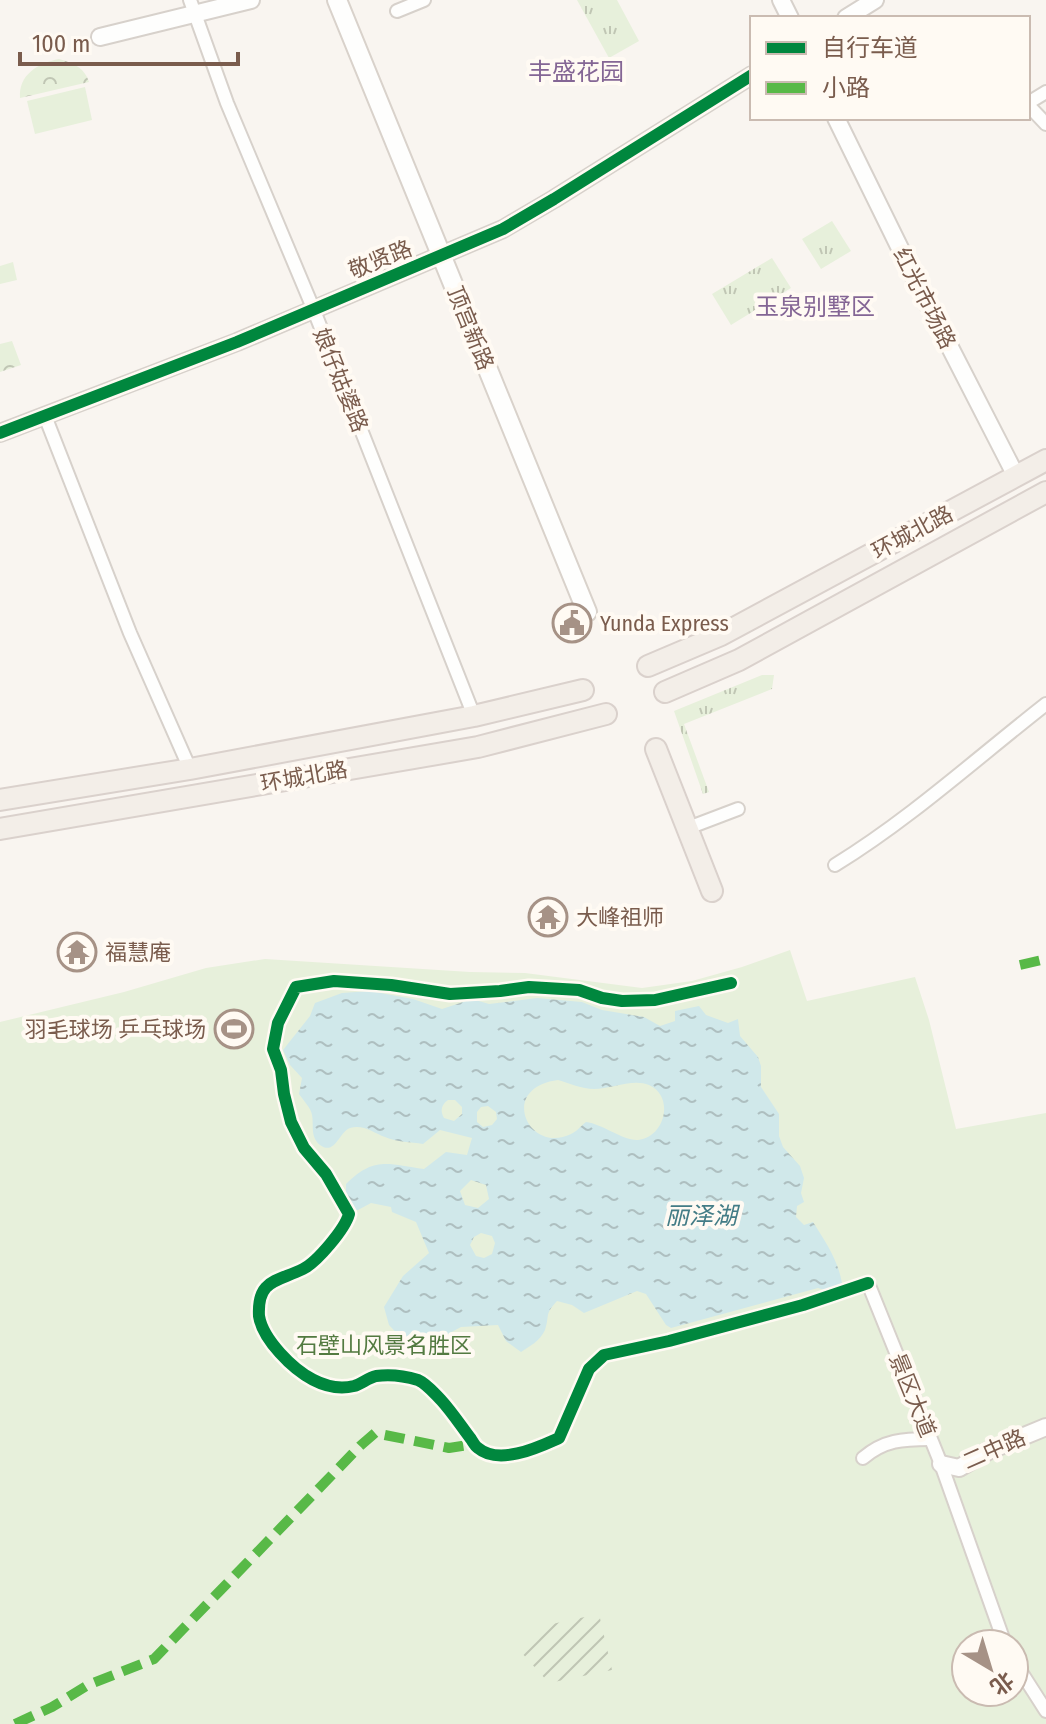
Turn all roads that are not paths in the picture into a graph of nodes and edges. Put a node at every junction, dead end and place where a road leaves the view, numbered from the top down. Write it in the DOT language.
graph roads {
  1 [pos="251,0"];
  2 [pos="337,0"];
  3 [pos="424,0"];
  4 [pos="875,0"];
  5 [pos="192,6"];
  6 [pos="397,11"];
  7 [pos="849,16"];
  8 [pos="100,37"];
  9 [pos="750,76"];
  10 [pos="1030,106"];
  11 [pos="837,120"];
  12 [pos="1046,124"];
  13 [pos="442,256"];
  14 [pos="313,308"];
  15 [pos="45,416"];
  16 [pos="0,433"];
  17 [pos="1046,460"];
  18 [pos="1016,476"];
  19 [pos="1046,492"];
  20 [pos="587,612"];
  21 [pos="648,666"];
  22 [pos="583,690"];
  23 [pos="665,692"];
  24 [pos="1046,704"];
  25 [pos="606,714"];
  26 [pos="474,716"];
  27 [pos="656,749"];
  28 [pos="190,769"];
  29 [pos="0,800"];
  30 [pos="738,809"];
  31 [pos="688,828"];
  32 [pos="0,829"];
  33 [pos="835,865"];
  34 [pos="712,891"];
  35 [pos="868,1283"];
  36 [pos="1046,1427"];
  37 [pos="930,1439"];
  38 [pos="863,1458"];
  39 [pos="941,1464"];
  40 [pos="999,1628"];
  41 [pos="1030,1686"];
  42 [pos="1046,1711"];
  1 -- 5 [label="street"];
  2 -- 13 [label="main road, 顶宫新路"];
  3 -- 6 [label="street"];
  4 -- 7 [label="street"];
  5 -- 8 [label="street"];
  5 -- 14 [label="street, 娘仔姑婆路"];
  9 -- 13 [label="street, 敬贤路"];
  10 -- 12 [label="street"];
  11 -- 18 [label="street, 红光市场路"];
  13 -- 14 [label="street, 敬贤路"];
  13 -- 20 [label="main road, 顶宫新路"];
  14 -- 15 [label="street, 敬贤路"];
  14 -- 26 [label="street, 娘仔姑婆路"];
  15 -- 16 [label="street, 敬贤路"];
  15 -- 28 [label="street"];
  17 -- 18 [label="main road, 环城北路"];
  18 -- 21 [label="main road, 环城北路"];
  19 -- 23 [label="main road, 环城北路"];
  22 -- 26 [label="main road, 环城北路"];
  24 -- 33 [label="street"];
  25 -- 32 [label="main road, 环城北路"];
  26 -- 28 [label="main road, 环城北路"];
  27 -- 31 [label="main road"];
  28 -- 29 [label="main road, 环城北路"];
  30 -- 31 [label="street"];
  31 -- 34 [label="main road"];
  35 -- 37 [label="street, 景区大道"];
  36 -- 39 [label="street, 二中路"];
  37 -- 38 [label="street"];
  37 -- 39 [label="street, 景区大道"];
  39 -- 40 [label="street, 景区大道"];
  41 -- 42 [label="street"];
}
